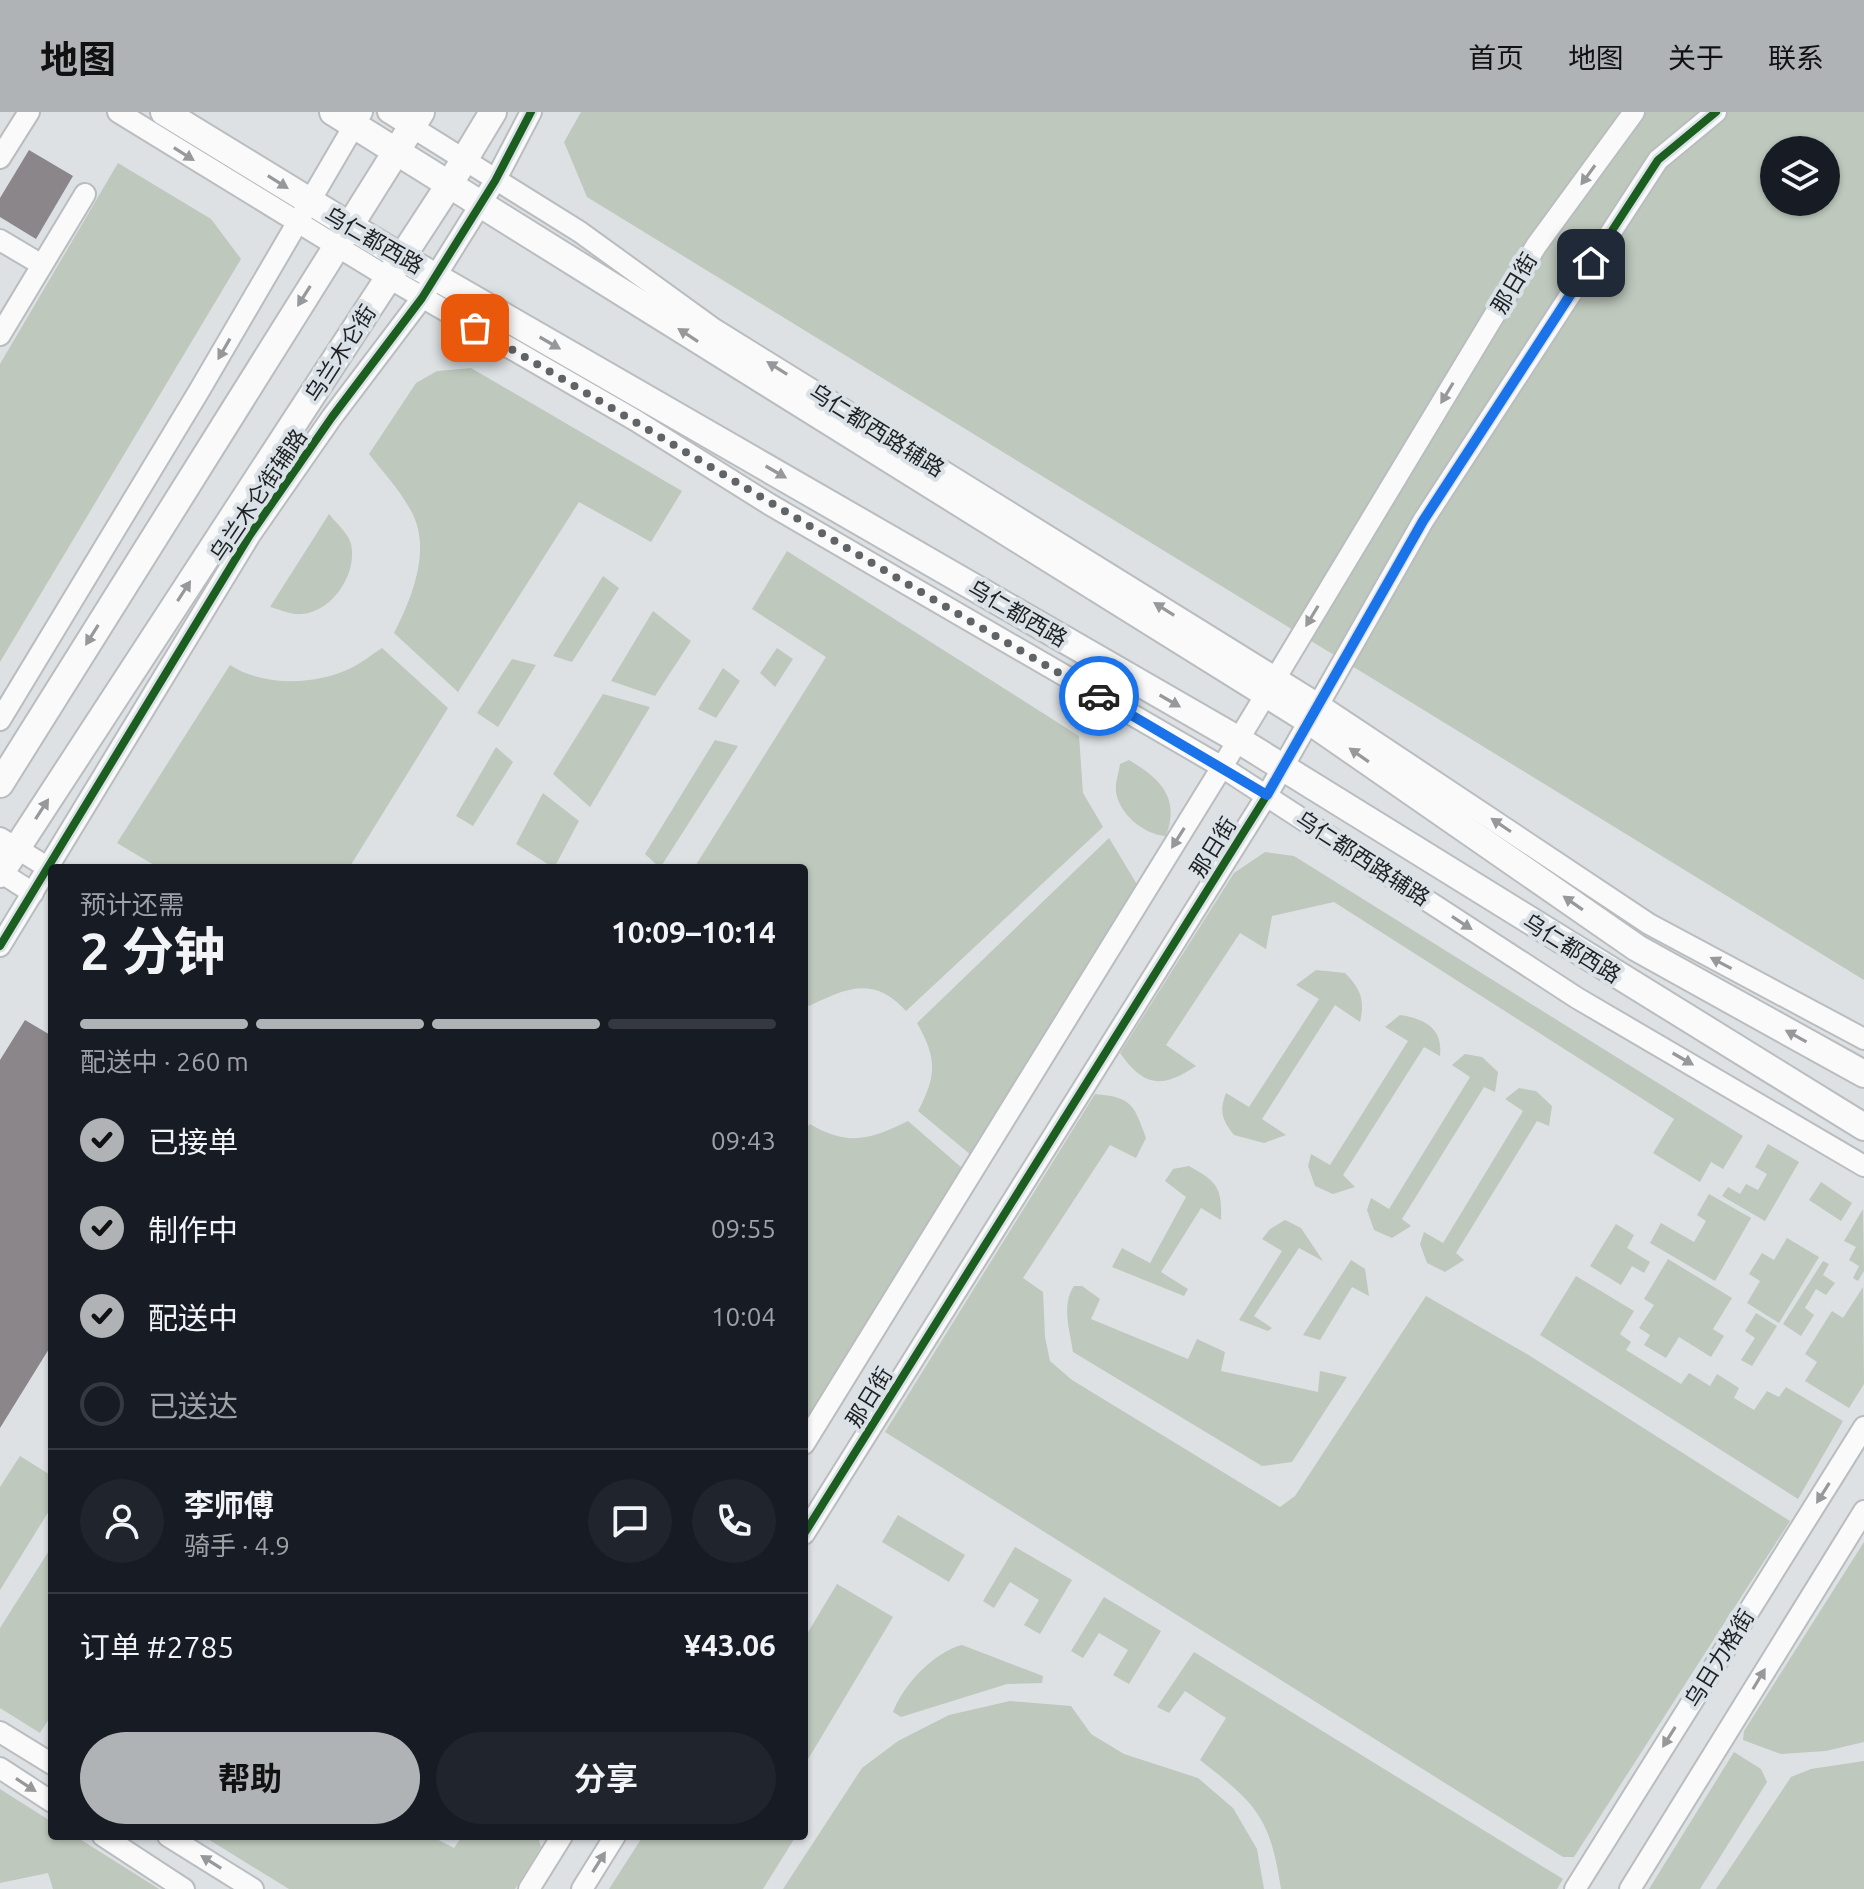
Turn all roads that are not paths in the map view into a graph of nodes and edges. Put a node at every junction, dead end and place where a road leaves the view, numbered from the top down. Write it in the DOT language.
graph roads {
  1 [pos="29,112"];
  2 [pos="118,112"];
  3 [pos="164,112"];
  4 [pos="388,112"];
  5 [pos="493,112"];
  6 [pos="531,112"];
  7 [pos="1634,112"];
  8 [pos="1716,112"];
  9 [pos="350,116"];
  10 [pos="417,120"];
  11 [pos="396,150"];
  12 [pos="0,158"];
  13 [pos="465,161"];
  14 [pos="495,181"];
  15 [pos="449,185"];
  16 [pos="85,194"];
  17 [pos="480,204"];
  18 [pos="304,212"];
  19 [pos="342,236"];
  20 [pos="0,240"];
  21 [pos="42,265"];
  22 [pos="395,268"];
  23 [pos="429,287"];
  24 [pos="0,335"];
  25 [pos="1270,685"];
  26 [pos="1314,712"];
  27 [pos="0,720"];
  28 [pos="1237,739"];
  29 [pos="1281,766"];
  30 [pos="1222,767"];
  31 [pos="0,784"];
  32 [pos="1267,795"];
  33 [pos="8,843"];
  34 [pos="49,864"];
  35 [pos="47,867"];
  36 [pos="0,873"];
  37 [pos="33,893"];
  38 [pos="0,946"];
  39 [pos="1864,1039"];
  40 [pos="1864,1074"];
  41 [pos="1864,1127"];
  42 [pos="1864,1166"];
  43 [pos="1864,1427"];
  44 [pos="808,1438"];
  45 [pos="1864,1511"];
  46 [pos="808,1528"];
  47 [pos="0,1732"];
  48 [pos="48,1762"];
  49 [pos="0,1768"];
  50 [pos="48,1799"];
  51 [pos="109,1840"];
  52 [pos="174,1840"];
  53 [pos="560,1840"];
  54 [pos="613,1840"];
  55 [pos="184,1889"];
  56 [pos="253,1889"];
  57 [pos="529,1889"];
  58 [pos="582,1889"];
  59 [pos="1575,1889"];
  60 [pos="1630,1889"];
  1 -- 12 [label="street"];
  2 -- 18 [label="street, one-way"];
  3 -- 18 [label="main road, 乌仁都西路, one-way"];
  4 -- 10 [label="street, 乌仁都西路辅路"];
  5 -- 13 [label="main road, 乌兰木仑街"];
  6 -- 14 [label="street, 乌兰木仑街辅路"];
  7 -- 25 [label="street, 那日街, one-way"];
  8 -- 26 [label="street, 那日街"];
  9 -- 11 [label="main road, 乌仁都西路"];
  9 -- 18 [label="street"];
  10 -- 11 [label="main road"];
  10 -- 13 [label="street, 乌仁都西路辅路"];
  11 -- 15 [label="main road, 乌仁都西路"];
  11 -- 19 [label="main road"];
  13 -- 14 [label="street, 乌仁都西路辅路"];
  13 -- 15 [label="main road, 乌兰木仑街"];
  14 -- 17 [label="street, 乌兰木仑街辅路"];
  25 -- 14 [label="street, 乌仁都西路辅路, one-way"];
  15 -- 17 [label="main road, 乌仁都西路"];
  15 -- 22 [label="main road, 乌兰木仑街"];
  16 -- 21 [label="street"];
  17 -- 23 [label="street, 乌兰木仑街辅路"];
  25 -- 17 [label="main road, 乌仁都西路, one-way"];
  18 -- 19 [label="main road, 乌仁都西路"];
  18 -- 27 [label="street, one-way"];
  19 -- 22 [label="main road, 乌仁都西路"];
  19 -- 31 [label="main road, one-way"];
  20 -- 21 [label="street"];
  21 -- 24 [label="street"];
  22 -- 23 [label="main road, 乌仁都西路"];
  33 -- 22 [label="main road, 乌兰木仑街, one-way"];
  23 -- 28 [label="main road, 乌仁都西路, one-way"];
  23 -- 30 [label="street, 乌仁都西路辅路"];
  23 -- 34 [label="street, 乌兰木仑街辅路"];
  25 -- 26 [label="main road, 乌仁都西路"];
  25 -- 28 [label="street, 那日街"];
  26 -- 29 [label="street, 那日街"];
  39 -- 26 [label="street, one-way"];
  40 -- 26 [label="main road, 乌仁都西路, one-way"];
  28 -- 29 [label="main road, 乌仁都西路"];
  28 -- 30 [label="street, 那日街"];
  29 -- 32 [label="street, 那日街"];
  29 -- 41 [label="main road, 乌仁都西路"];
  30 -- 32 [label="street, 乌仁都西路辅路"];
  30 -- 44 [label="street, 那日街, one-way"];
  32 -- 42 [label="street, 乌仁都西路辅路, one-way"];
  32 -- 46 [label="street, 那日街"];
  33 -- 35 [label="street"];
  33 -- 36 [label="main road, 乌兰木仑街"];
  35 -- 37 [label="street, 乌兰木仑街辅路"];
  36 -- 37 [label="street"];
  37 -- 38 [label="street, 乌兰木仑街辅路"];
  43 -- 59 [label="street, 乌日力格街, one-way"];
  60 -- 45 [label="street, 乌日力格街, one-way"];
  47 -- 48 [label="street"];
  49 -- 50 [label="street, one-way"];
  51 -- 55 [label="street"];
  56 -- 52 [label="street, one-way"];
  53 -- 57 [label="street"];
  58 -- 54 [label="street, one-way"];
}
